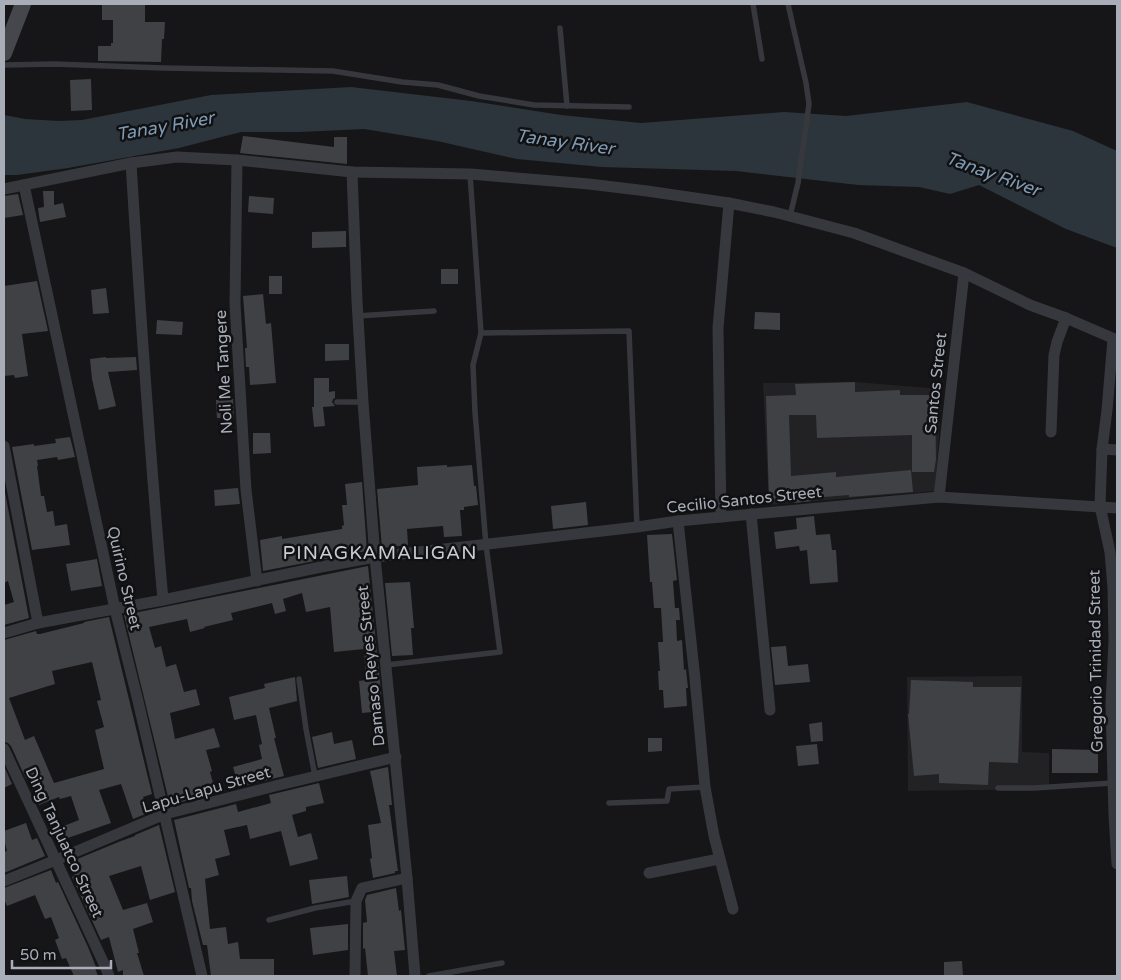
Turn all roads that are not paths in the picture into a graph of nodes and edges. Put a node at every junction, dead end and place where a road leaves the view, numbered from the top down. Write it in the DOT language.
graph roads {
  1 [pos="23,4"];
  2 [pos="753,4"];
  3 [pos="788,4"];
  4 [pos="560,28"];
  5 [pos="4,53"];
  6 [pos="762,59"];
  7 [pos="4,65"];
  8 [pos="567,106"];
  9 [pos="629,107"];
  10 [pos="237,160"];
  11 [pos="131,163"];
  12 [pos="352,172"];
  13 [pos="470,174"];
  14 [pos="24,185"];
  15 [pos="4,189"];
  16 [pos="729,203"];
  17 [pos="790,216"];
  18 [pos="964,273"];
  19 [pos="434,311"];
  20 [pos="358,316"];
  21 [pos="1066,318"];
  22 [pos="480,332"];
  23 [pos="1115,340"];
  24 [pos="337,402"];
  25 [pos="363,402"];
  26 [pos="1051,432"];
  27 [pos="4,446"];
  28 [pos="1102,449"];
  29 [pos="1117,450"];
  30 [pos="939,497"];
  31 [pos="1100,506"];
  32 [pos="1117,508"];
  33 [pos="750,514"];
  34 [pos="721,517"];
  35 [pos="678,521"];
  36 [pos="637,527"];
  37 [pos="486,545"];
  38 [pos="375,557"];
  39 [pos="257,581"];
  40 [pos="1115,588"];
  41 [pos="164,600"];
  42 [pos="115,609"];
  43 [pos="38,623"];
  44 [pos="4,633"];
  45 [pos="386,665"];
  46 [pos="299,679"];
  47 [pos="1114,704"];
  48 [pos="770,710"];
  49 [pos="4,749"];
  50 [pos="396,757"];
  51 [pos="315,776"];
  52 [pos="1113,783"];
  53 [pos="706,787"];
  54 [pos="998,788"];
  55 [pos="610,803"];
  56 [pos="165,814"];
  57 [pos="719,859"];
  58 [pos="56,860"];
  59 [pos="1117,864"];
  60 [pos="649,873"];
  61 [pos="407,878"];
  62 [pos="4,881"];
  63 [pos="356,901"];
  64 [pos="733,910"];
  65 [pos="269,920"];
  66 [pos="502,963"];
  67 [pos="109,976"];
  68 [pos="202,976"];
  69 [pos="355,976"];
  70 [pos="415,976"];
  71 [pos="429,976"];
  1 -- 5 [label="main road"];
  2 -- 6 [label="lane"];
  3 -- 17 [label="lane"];
  4 -- 8 [label="lane"];
  7 -- 8 [label="lane"];
  8 -- 9 [label="lane"];
  10 -- 11 [label="street"];
  10 -- 12 [label="street"];
  10 -- 39 [label="street, Noli Me Tangere"];
  11 -- 14 [label="street"];
  11 -- 41 [label="street"];
  12 -- 13 [label="street"];
  12 -- 20 [label="street, Damaso Reyes Street"];
  13 -- 16 [label="street"];
  13 -- 22 [label="lane"];
  14 -- 15 [label="street"];
  14 -- 42 [label="street, Quirino Street"];
  16 -- 17 [label="street"];
  16 -- 34 [label="street"];
  17 -- 18 [label="street"];
  18 -- 21 [label="street"];
  18 -- 30 [label="street, Santos Street"];
  19 -- 20 [label="lane"];
  20 -- 25 [label="street, Damaso Reyes Street"];
  21 -- 23 [label="street"];
  21 -- 26 [label="street"];
  22 -- 36 [label="lane"];
  22 -- 37 [label="lane"];
  23 -- 28 [label="street, Gregorio Trinidad Street"];
  24 -- 25 [label="lane"];
  25 -- 38 [label="street, Damaso Reyes Street"];
  27 -- 43 [label="street"];
  28 -- 29 [label="street"];
  28 -- 31 [label="street, Gregorio Trinidad Street"];
  30 -- 31 [label="street, Cecilio Santos Street"];
  30 -- 33 [label="street, Cecilio Santos Street"];
  31 -- 32 [label="street, Cecilio Santos Street"];
  31 -- 40 [label="street, Gregorio Trinidad Street"];
  33 -- 34 [label="street, Cecilio Santos Street"];
  33 -- 48 [label="street"];
  34 -- 35 [label="street, Cecilio Santos Street"];
  35 -- 36 [label="street, Cecilio Santos Street"];
  35 -- 53 [label="street"];
  36 -- 37 [label="street, Cecilio Santos Street"];
  37 -- 38 [label="street, Cecilio Santos Street"];
  37 -- 45 [label="lane"];
  38 -- 39 [label="street, Cecilio Santos Street"];
  38 -- 45 [label="street, Damaso Reyes Street"];
  39 -- 41 [label="street, Cecilio Santos Street"];
  40 -- 47 [label="street, Gregorio Trinidad Street"];
  41 -- 42 [label="street, Cecilio Santos Street"];
  42 -- 43 [label="street, Cecilio Santos Street"];
  42 -- 56 [label="street, Quirino Street"];
  43 -- 44 [label="street, Cecilio Santos Street"];
  45 -- 50 [label="street, Damaso Reyes Street"];
  46 -- 51 [label="lane"];
  47 -- 52 [label="street, Gregorio Trinidad Street"];
  49 -- 58 [label="street, Ding Tanjuatco Street"];
  50 -- 51 [label="street, Lapu-Lapu Street"];
  50 -- 61 [label="street, Damaso Reyes Street"];
  51 -- 56 [label="street, Lapu-Lapu Street"];
  52 -- 54 [label="lane"];
  52 -- 59 [label="street, Gregorio Trinidad Street"];
  53 -- 55 [label="lane"];
  53 -- 57 [label="street"];
  56 -- 58 [label="street, Lapu-Lapu Street"];
  56 -- 68 [label="street, Quirino Street"];
  57 -- 60 [label="street"];
  57 -- 64 [label="street"];
  58 -- 62 [label="street, Lapu-Lapu Street"];
  58 -- 67 [label="street, Ding Tanjuatco Street"];
  61 -- 63 [label="street"];
  61 -- 70 [label="street, Damaso Reyes Street"];
  63 -- 65 [label="lane"];
  63 -- 69 [label="street"];
  66 -- 71 [label="lane"];
}
